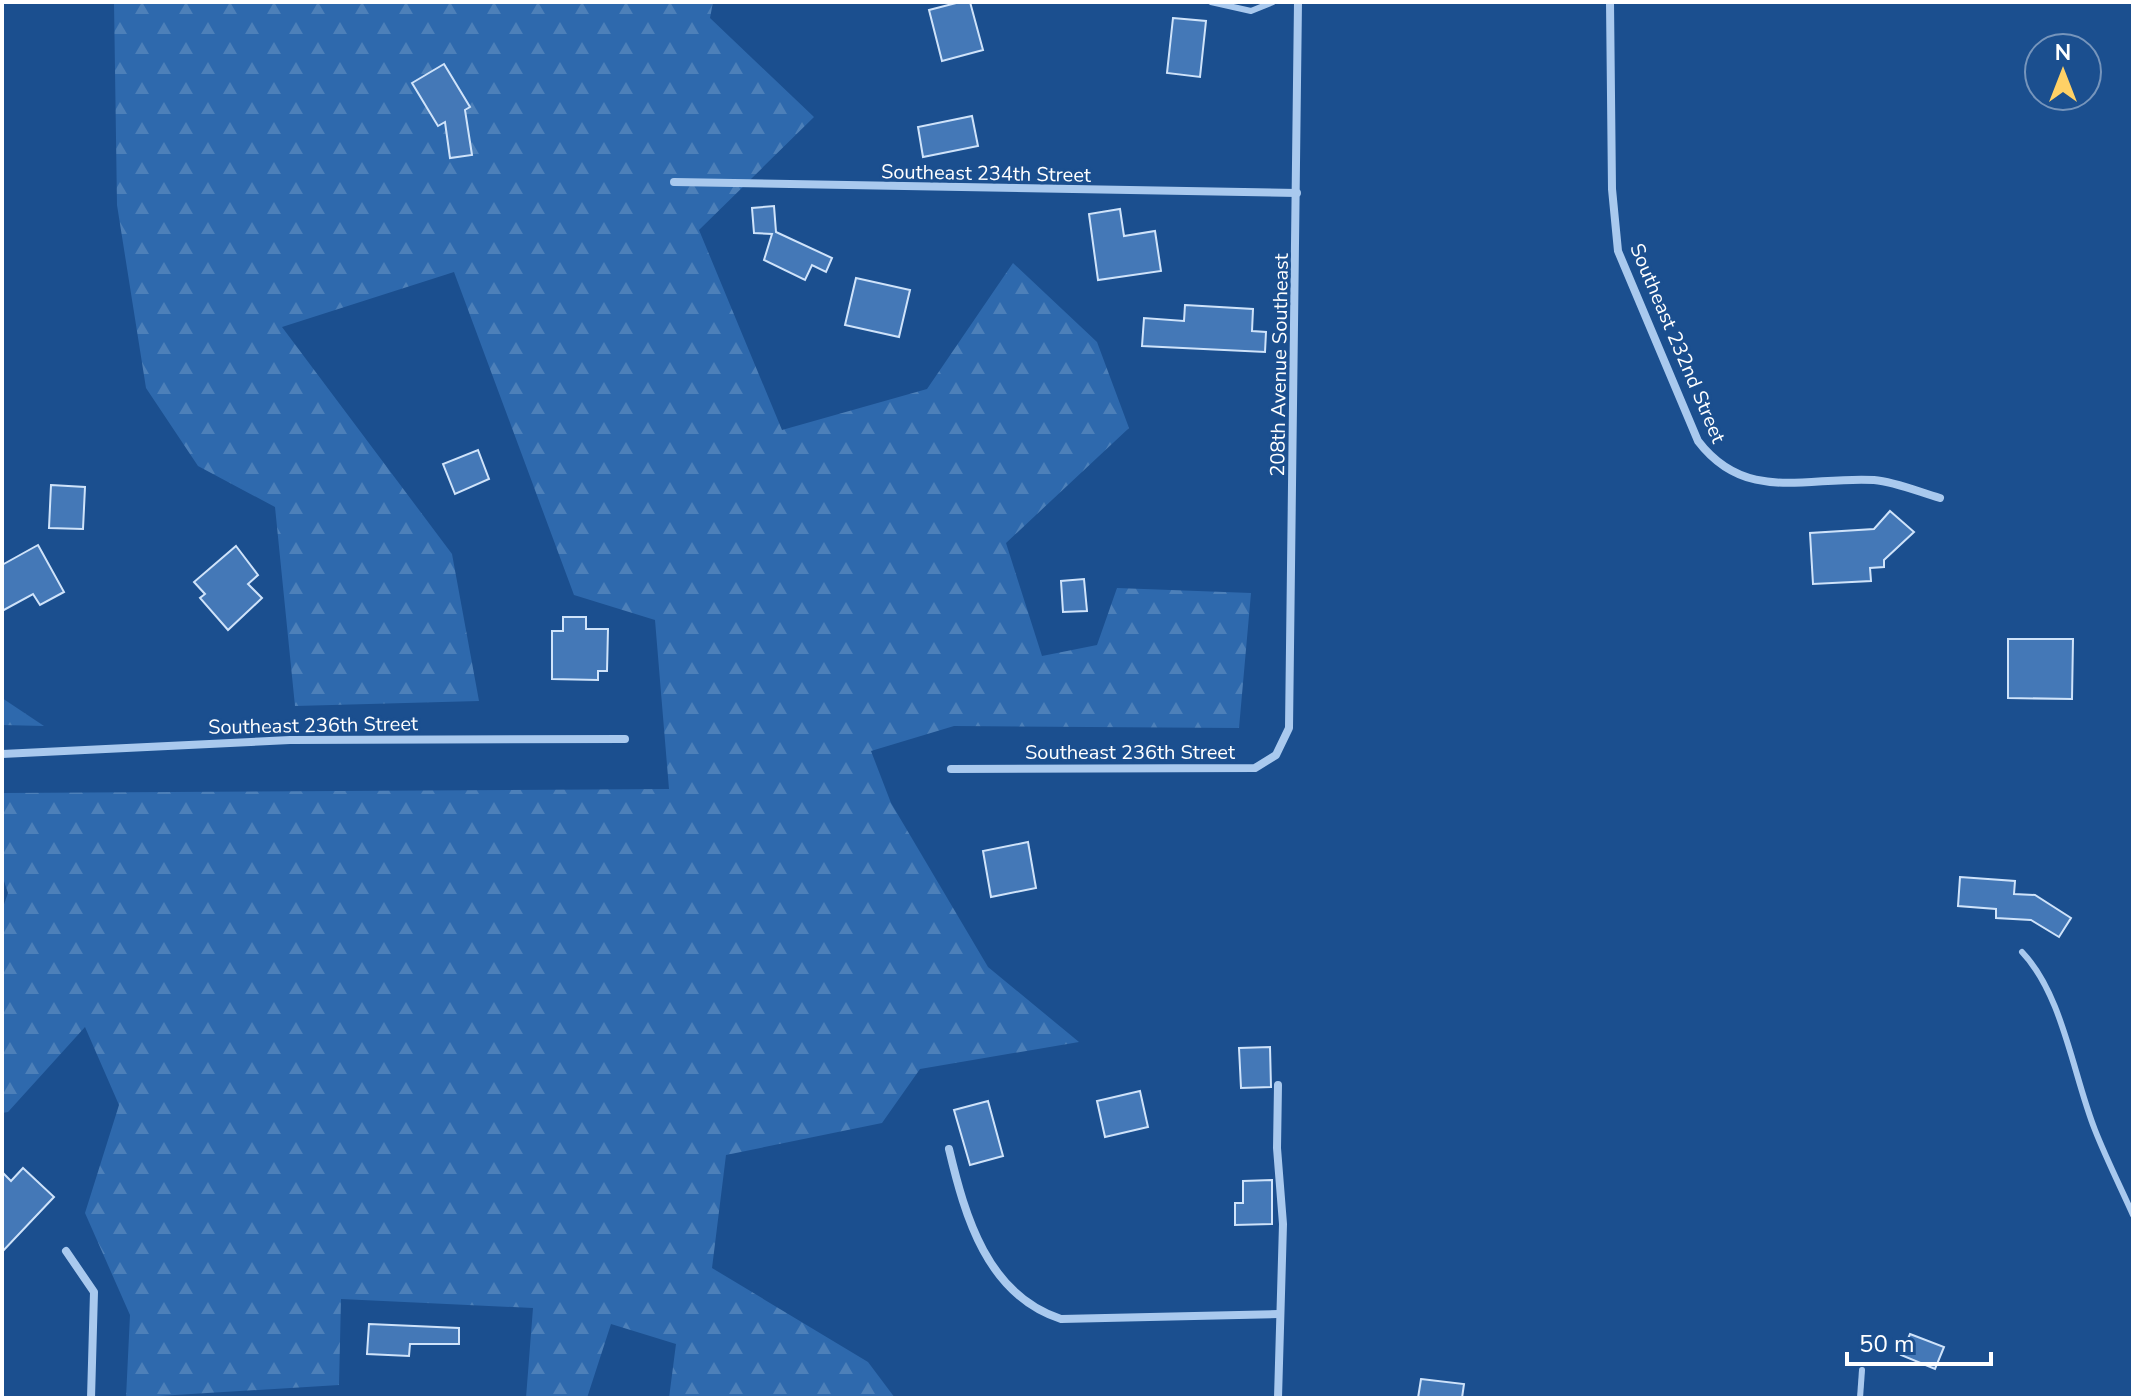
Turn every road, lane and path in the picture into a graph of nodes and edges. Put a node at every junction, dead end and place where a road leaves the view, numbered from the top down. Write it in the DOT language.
graph roads {
  1 [pos="1211,2"];
  2 [pos="1273,2"];
  3 [pos="1298,2"];
  4 [pos="1610,2"];
  5 [pos="674,182"];
  6 [pos="1297,193"];
  7 [pos="1940,498"];
  8 [pos="1289,728"];
  9 [pos="625,739"];
  10 [pos="2,754"];
  11 [pos="951,769"];
  12 [pos="2022,952"];
  13 [pos="1278,1085"];
  14 [pos="949,1149"];
  15 [pos="2133,1215"];
  16 [pos="66,1251"];
  17 [pos="1278,1314"];
  18 [pos="1862,1370"];
  19 [pos="91,1398"];
  20 [pos="1278,1398"];
  21 [pos="1860,1398"];
  1 -- 2 [label="lane"];
  3 -- 6 [label="street, 208th Avenue Southeast"];
  4 -- 7 [label="street, Southeast 232nd Street"];
  5 -- 6 [label="street, Southeast 234th Street"];
  6 -- 8 [label="street, 208th Avenue Southeast"];
  8 -- 11 [label="street, Southeast 236th Street"];
  9 -- 10 [label="street, Southeast 236th Street"];
  12 -- 15 [label="lane"];
  13 -- 17 [label="street"];
  14 -- 17 [label="street"];
  16 -- 19 [label="street"];
  17 -- 20 [label="street"];
  18 -- 21 [label="lane"];
}
